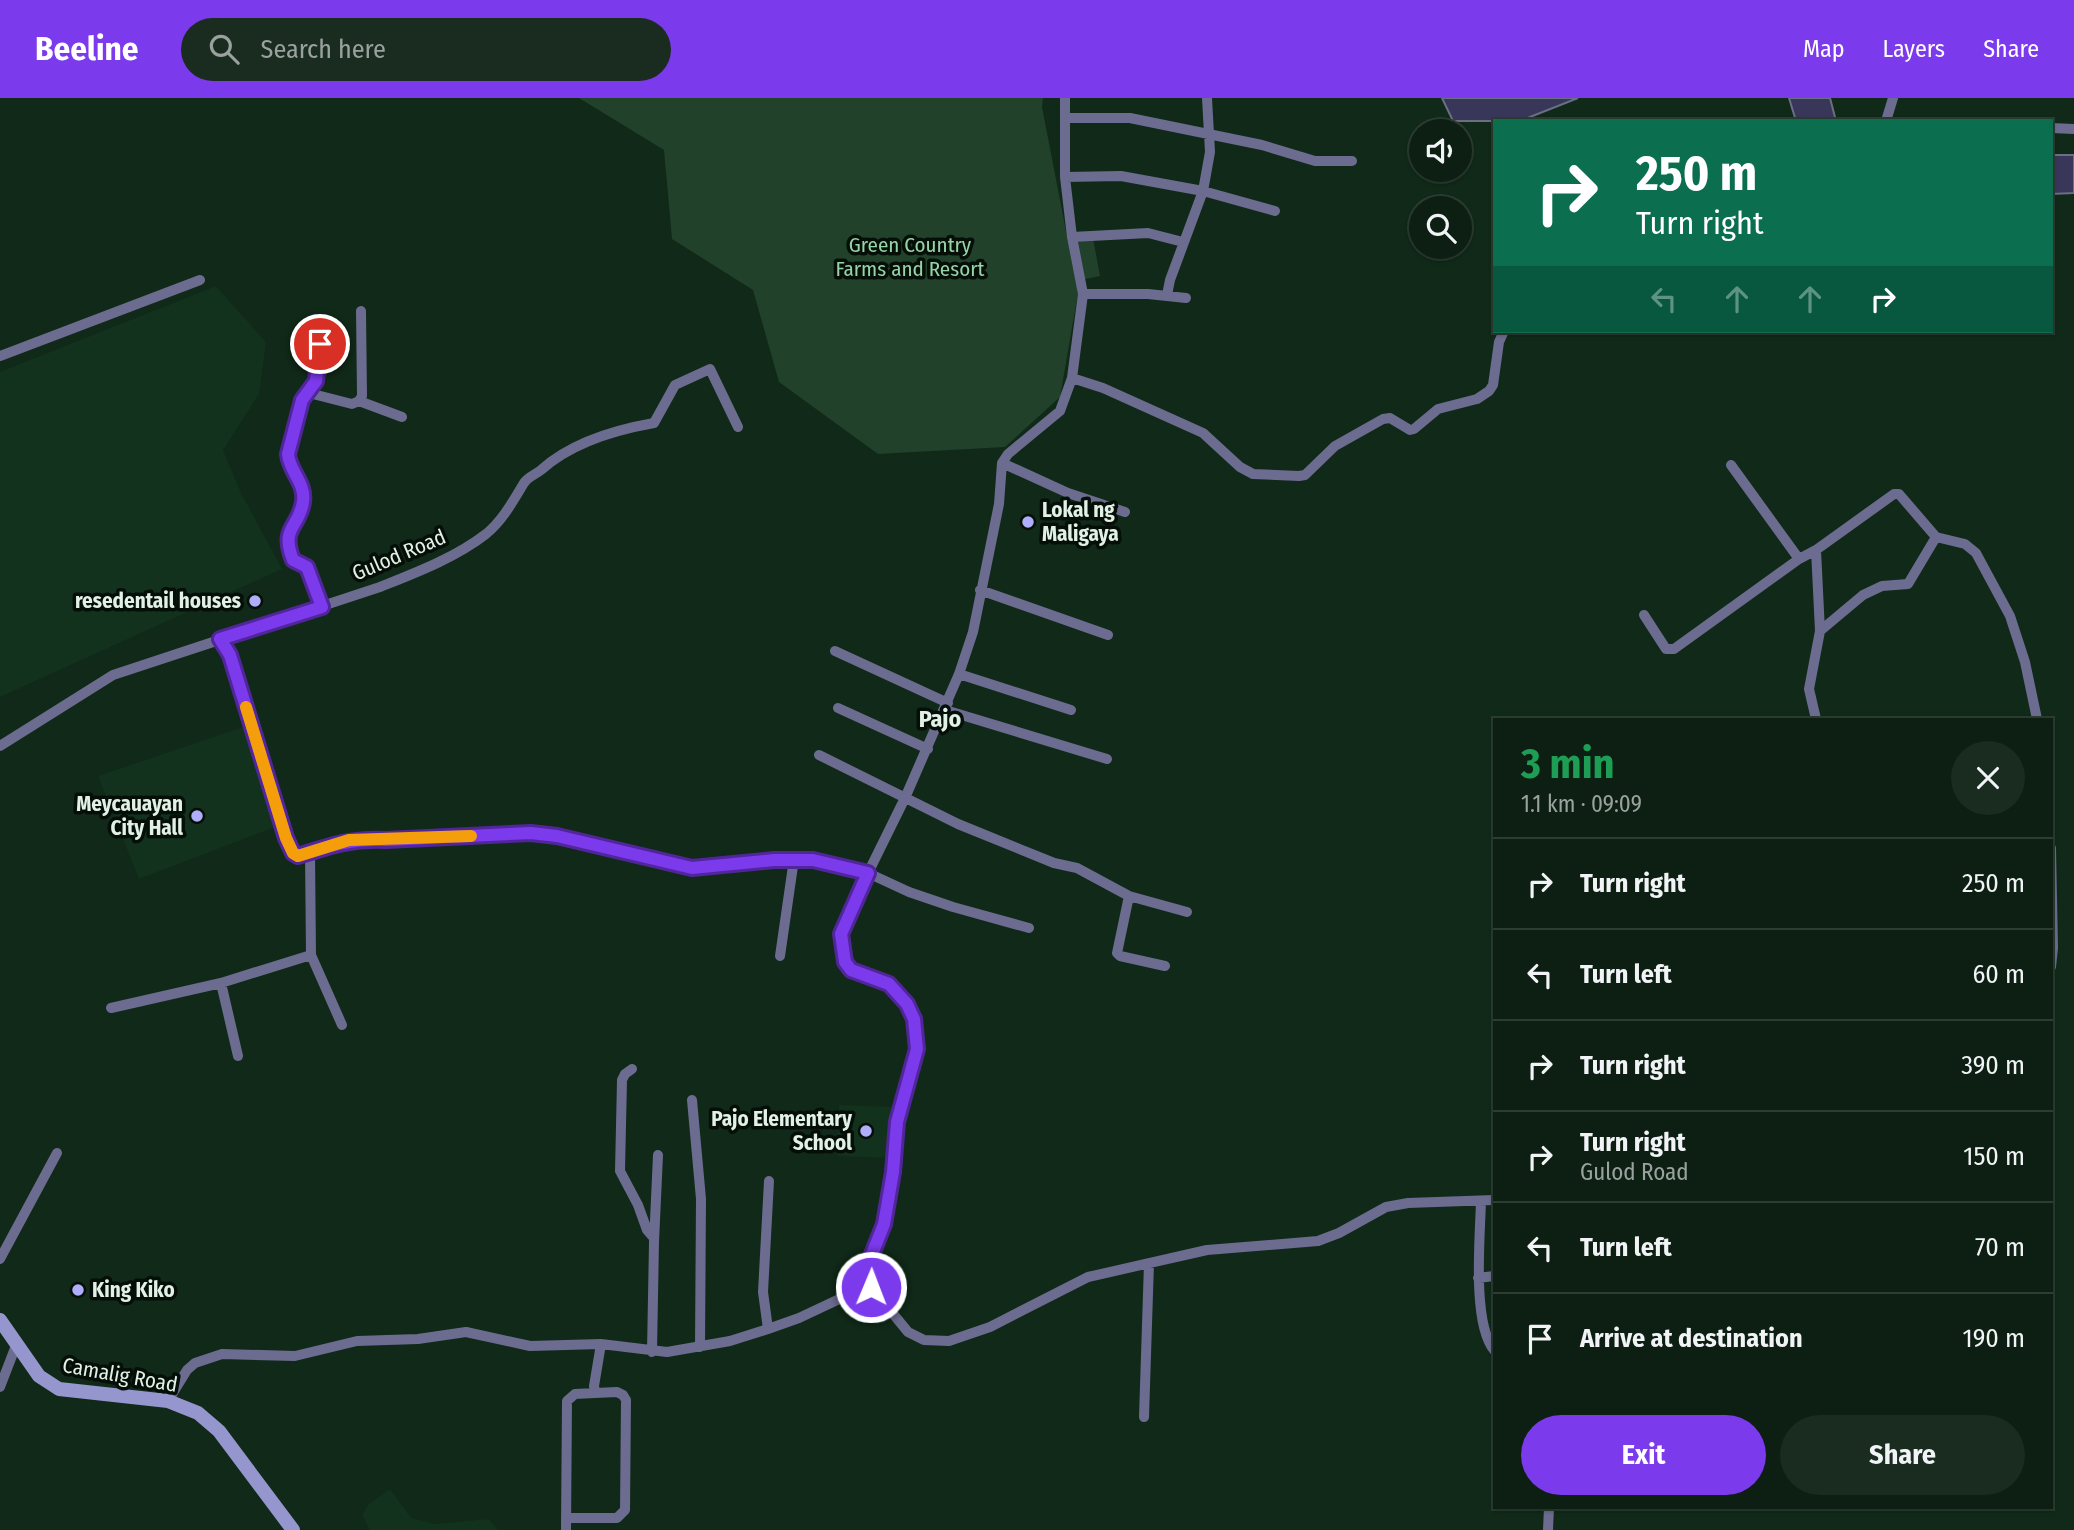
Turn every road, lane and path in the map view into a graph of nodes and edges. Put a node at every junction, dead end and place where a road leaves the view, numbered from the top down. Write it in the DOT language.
graph roads {
  1 [pos="1065,98"];
  2 [pos="1207,98"];
  3 [pos="1894,98"];
  4 [pos="1065,118"];
  5 [pos="1886,119"];
  6 [pos="2053,128"];
  7 [pos="2074,129"];
  8 [pos="1209,134"];
  9 [pos="1352,162"];
  10 [pos="1065,177"];
  11 [pos="1203,191"];
  12 [pos="1275,211"];
  13 [pos="1073,237"];
  14 [pos="1183,242"];
  15 [pos="200,280"];
  16 [pos="1083,293"];
  17 [pos="1167,295"];
  18 [pos="1186,298"];
  19 [pos="361,311"];
  20 [pos="1503,333"];
  21 [pos="320,344"];
  22 [pos="0,356"];
  23 [pos="1072,378"];
  24 [pos="305,392"];
  25 [pos="359,401"];
  26 [pos="402,417"];
  27 [pos="738,427"];
  28 [pos="1002,463"];
  29 [pos="1731,465"];
  30 [pos="1125,512"];
  31 [pos="1936,537"];
  32 [pos="1816,550"];
  33 [pos="1799,559"];
  34 [pos="980,590"];
  35 [pos="322,607"];
  36 [pos="1644,615"];
  37 [pos="1820,631"];
  38 [pos="1108,635"];
  39 [pos="220,639"];
  40 [pos="835,651"];
  41 [pos="959,674"];
  42 [pos="946,707"];
  43 [pos="838,708"];
  44 [pos="1071,710"];
  45 [pos="1816,718"];
  46 [pos="2037,718"];
  47 [pos="0,746"];
  48 [pos="928,749"];
  49 [pos="819,755"];
  50 [pos="1107,758"];
  51 [pos="905,798"];
  52 [pos="310,852"];
  53 [pos="794,859"];
  54 [pos="868,873"];
  55 [pos="1129,896"];
  56 [pos="1187,912"];
  57 [pos="1029,928"];
  58 [pos="311,955"];
  59 [pos="780,956"];
  60 [pos="1165,966"];
  61 [pos="220,983"];
  62 [pos="111,1008"];
  63 [pos="342,1025"];
  64 [pos="238,1056"];
  65 [pos="632,1069"];
  66 [pos="692,1100"];
  67 [pos="57,1153"];
  68 [pos="658,1155"];
  69 [pos="769,1181"];
  70 [pos="1493,1200"];
  71 [pos="1481,1201"];
  72 [pos="654,1238"];
  73 [pos="0,1259"];
  74 [pos="1149,1263"];
  75 [pos="1493,1276"];
  76 [pos="1478,1278"];
  77 [pos="867,1286"];
  78 [pos="0,1320"];
  79 [pos="768,1329"];
  80 [pos="17,1343"];
  81 [pos="601,1344"];
  82 [pos="700,1347"];
  83 [pos="1493,1349"];
  84 [pos="652,1352"];
  85 [pos="0,1387"];
  86 [pos="595,1393"];
  87 [pos="168,1401"];
  88 [pos="1144,1417"];
  89 [pos="1549,1509"];
  90 [pos="566,1518"];
  91 [pos="293,1530"];
  92 [pos="566,1530"];
  93 [pos="1548,1530"];
  1 -- 4 [label="street"];
  2 -- 8 [label="street"];
  3 -- 5 [label="street"];
  4 -- 8 [label="street"];
  4 -- 10 [label="street"];
  6 -- 7 [label="street"];
  8 -- 9 [label="street"];
  8 -- 11 [label="street"];
  10 -- 11 [label="street"];
  10 -- 13 [label="street"];
  11 -- 12 [label="street"];
  11 -- 14 [label="street"];
  13 -- 14 [label="street"];
  13 -- 16 [label="street"];
  14 -- 17 [label="street"];
  15 -- 22 [label="street"];
  16 -- 17 [label="street"];
  16 -- 23 [label="street"];
  17 -- 18 [label="street"];
  19 -- 25 [label="street"];
  20 -- 23 [label="street"];
  21 -- 24 [label="street"];
  23 -- 28 [label="street"];
  24 -- 25 [label="street"];
  24 -- 35 [label="street"];
  25 -- 26 [label="street"];
  27 -- 35 [label="street, Gulod Road"];
  28 -- 30 [label="street"];
  28 -- 34 [label="street"];
  29 -- 33 [label="street"];
  31 -- 32 [label="street"];
  31 -- 37 [label="street"];
  31 -- 46 [label="street"];
  32 -- 33 [label="street"];
  32 -- 37 [label="street"];
  33 -- 36 [label="street"];
  34 -- 38 [label="street"];
  34 -- 41 [label="street"];
  35 -- 39 [label="street, Gulod Road"];
  37 -- 45 [label="street"];
  39 -- 47 [label="street, Gulod Road"];
  39 -- 52 [label="street"];
  40 -- 42 [label="street"];
  41 -- 42 [label="street"];
  41 -- 44 [label="street"];
  42 -- 48 [label="street"];
  42 -- 50 [label="street"];
  43 -- 48 [label="street"];
  48 -- 51 [label="street"];
  49 -- 51 [label="street"];
  51 -- 54 [label="street"];
  51 -- 55 [label="street"];
  52 -- 53 [label="street"];
  52 -- 58 [label="street"];
  53 -- 54 [label="street"];
  53 -- 59 [label="street"];
  54 -- 57 [label="street"];
  54 -- 77 [label="street"];
  55 -- 56 [label="street"];
  55 -- 60 [label="street"];
  58 -- 61 [label="street"];
  58 -- 63 [label="street"];
  61 -- 62 [label="street"];
  61 -- 64 [label="street"];
  65 -- 72 [label="street"];
  66 -- 82 [label="street"];
  67 -- 73 [label="street"];
  68 -- 72 [label="street"];
  69 -- 79 [label="street"];
  70 -- 71 [label="street"];
  71 -- 74 [label="street"];
  71 -- 76 [label="street"];
  72 -- 84 [label="street"];
  74 -- 77 [label="street"];
  74 -- 88 [label="street"];
  75 -- 76 [label="street"];
  76 -- 83 [label="street"];
  77 -- 79 [label="street"];
  78 -- 80 [label="main road, Camalig Road"];
  79 -- 82 [label="street"];
  80 -- 85 [label="street"];
  80 -- 87 [label="main road, Camalig Road"];
  81 -- 84 [label="street"];
  81 -- 86 [label="street"];
  81 -- 87 [label="street"];
  82 -- 84 [label="street"];
  86 -- 90 [label="street"];
  86 -- 90 [label="street"];
  87 -- 91 [label="main road, Camalig Road"];
  89 -- 93 [label="street"];
  90 -- 92 [label="street"];
}
